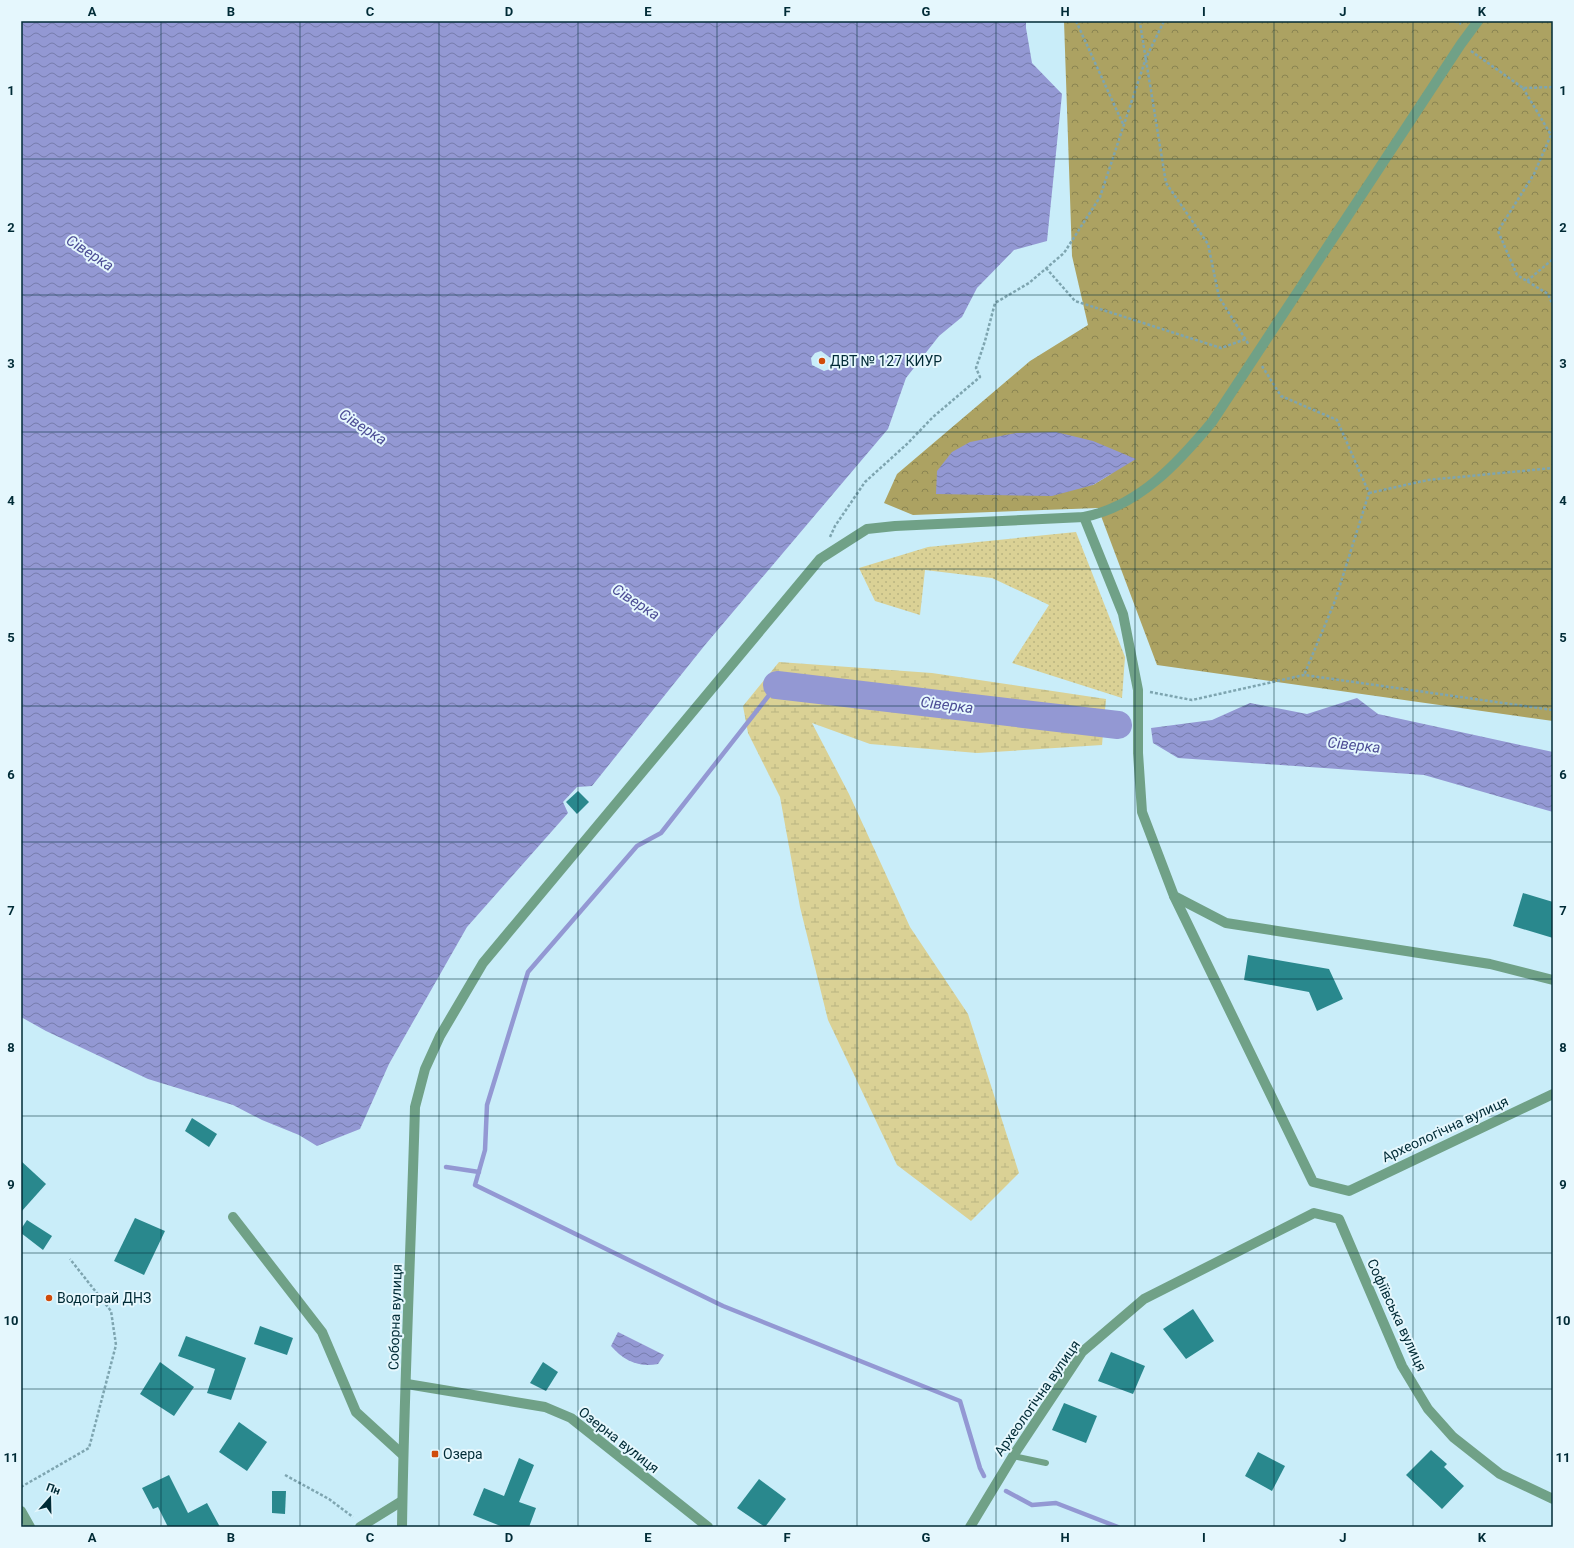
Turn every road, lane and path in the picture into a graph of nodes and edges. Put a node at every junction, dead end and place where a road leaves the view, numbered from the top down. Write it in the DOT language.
graph roads {
  1 [pos="1076,21"];
  2 [pos="1138,21"];
  3 [pos="1164,21"];
  4 [pos="1478,21"];
  5 [pos="1461,44"];
  6 [pos="1146,58"];
  7 [pos="1553,87"];
  8 [pos="1523,88"];
  9 [pos="1124,125"];
  10 [pos="1553,259"];
  11 [pos="1046,268"];
  12 [pos="1527,282"];
  13 [pos="1553,306"];
  14 [pos="1246,339"];
  15 [pos="1256,355"];
  16 [pos="1553,468"];
  17 [pos="1369,493"];
  18 [pos="1084,517"];
  19 [pos="829,539"];
  20 [pos="1304,675"];
  21 [pos="1138,690"];
  22 [pos="1553,710"];
  23 [pos="1174,896"];
  24 [pos="1553,980"];
  25 [pos="1553,1094"];
  26 [pos="233,1217"];
  27 [pos="1339,1219"];
  28 [pos="70,1259"];
  29 [pos="407,1384"];
  30 [pos="402,1454"];
  31 [pos="1013,1456"];
  32 [pos="1046,1463"];
  33 [pos="285,1475"];
  34 [pos="21,1487"];
  35 [pos="1553,1499"];
  36 [pos="402,1501"];
  37 [pos="21,1511"];
  38 [pos="361,1526"];
  39 [pos="30,1527"];
  40 [pos="402,1527"];
  41 [pos="708,1527"];
  42 [pos="970,1527"];
  1 -- 9 [label="path"];
  2 -- 6 [label="path"];
  3 -- 6 [label="path"];
  4 -- 5 [label="street, Соборна вулиця"];
  5 -- 8 [label="path"];
  5 -- 15 [label="street, Соборна вулиця"];
  6 -- 9 [label="path"];
  6 -- 14 [label="path"];
  7 -- 8 [label="path"];
  8 -- 12 [label="path"];
  9 -- 11 [label="path"];
  10 -- 12 [label="path"];
  11 -- 14 [label="path"];
  11 -- 19 [label="path"];
  12 -- 13 [label="path"];
  14 -- 15 [label="path"];
  15 -- 17 [label="path"];
  15 -- 18 [label="street, Соборна вулиця"];
  16 -- 17 [label="path"];
  17 -- 20 [label="path"];
  18 -- 21 [label="street"];
  18 -- 29 [label="street, Соборна вулиця"];
  20 -- 21 [label="path"];
  20 -- 22 [label="path"];
  21 -- 23 [label="street"];
  23 -- 24 [label="street"];
  23 -- 25 [label="street, Археологічна вулиця"];
  26 -- 30 [label="street"];
  27 -- 31 [label="street, Археологічна вулиця"];
  27 -- 35 [label="street, Софіївська вулиця"];
  28 -- 34 [label="path"];
  29 -- 30 [label="street, Соборна вулиця"];
  29 -- 41 [label="street, Озерна вулиця"];
  30 -- 36 [label="street, Соборна вулиця"];
  31 -- 32 [label="lane"];
  31 -- 42 [label="street, Археологічна вулиця"];
  33 -- 38 [label="path"];
  36 -- 38 [label="street"];
  36 -- 40 [label="street, Соборна вулиця"];
  37 -- 39 [label="street"];
}
